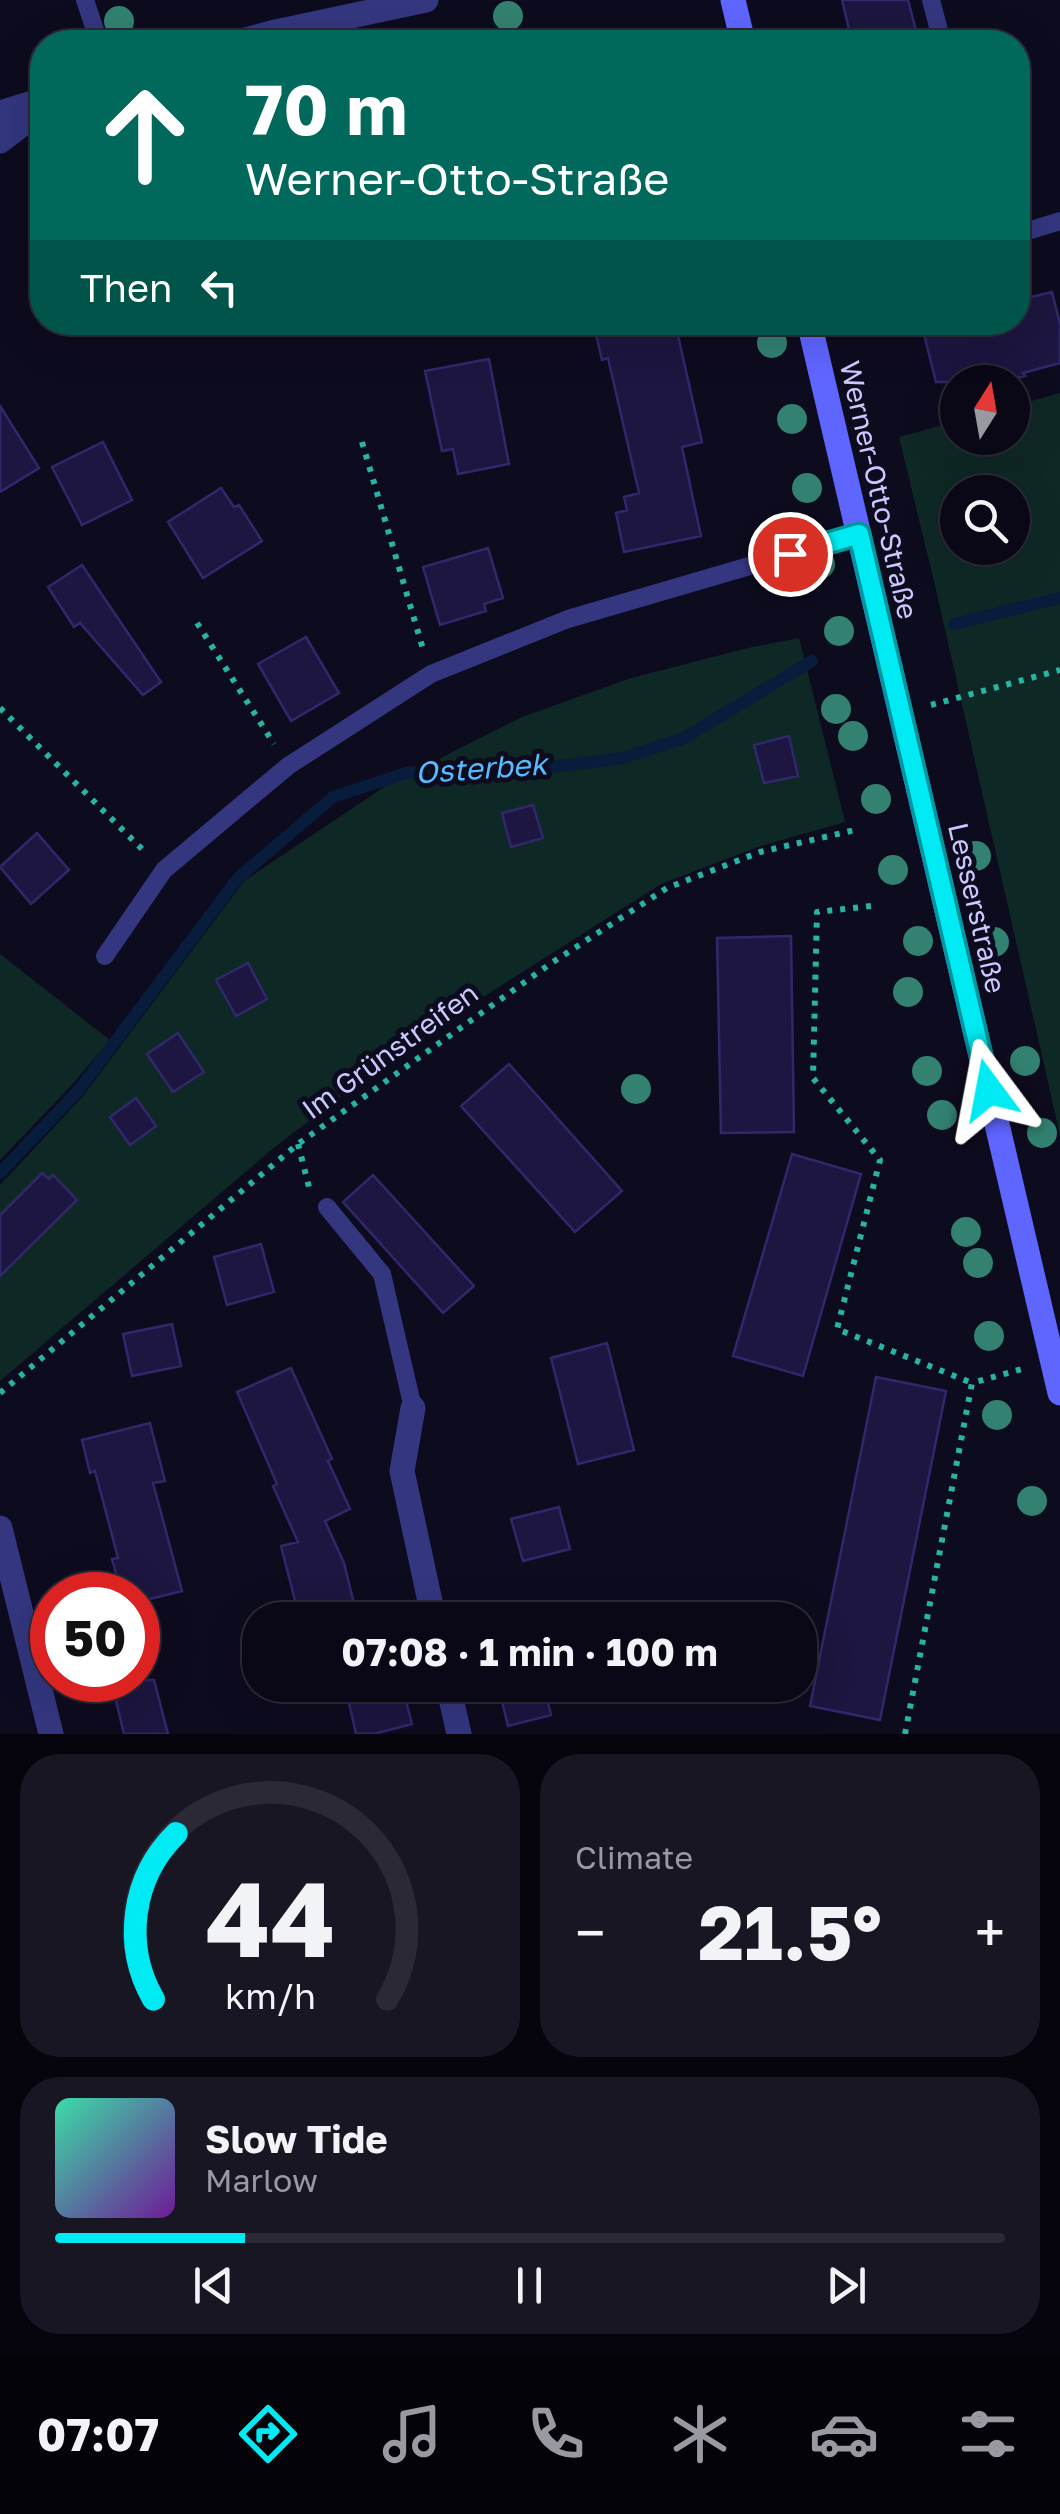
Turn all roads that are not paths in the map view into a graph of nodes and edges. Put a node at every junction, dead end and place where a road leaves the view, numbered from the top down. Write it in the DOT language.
graph roads {
  1 [pos="86,0"];
  2 [pos="426,0"];
  3 [pos="733,0"];
  4 [pos="931,0"];
  5 [pos="96,30"];
  6 [pos="285,30"];
  7 [pos="740,30"];
  8 [pos="939,30"];
  9 [pos="30,104"];
  10 [pos="0,114"];
  11 [pos="30,118"];
  12 [pos="0,142"];
  13 [pos="1060,221"];
  14 [pos="1030,230"];
  15 [pos="812,335"];
  16 [pos="859,534"];
  17 [pos="891,671"];
  18 [pos="104,956"];
  19 [pos="326,1207"];
  20 [pos="1060,1393"];
  21 [pos="414,1408"];
  22 [pos="0,1528"];
  23 [pos="430,1602"];
  24 [pos="451,1702"];
  25 [pos="50,1734"];
  26 [pos="458,1734"];
  1 -- 5 [label="lane"];
  2 -- 6 [label="street"];
  3 -- 7 [label="main road"];
  4 -- 8 [label="lane"];
  9 -- 10 [label="street"];
  11 -- 12 [label="street"];
  13 -- 14 [label="lane"];
  15 -- 16 [label="main road, Werner-Otto-Straße"];
  16 -- 17 [label="main road, Werner-Otto-Straße"];
  16 -- 18 [label="lane"];
  17 -- 20 [label="main road, Lesserstraße"];
  19 -- 21 [label="lane"];
  21 -- 23 [label="street"];
  22 -- 25 [label="street"];
  24 -- 26 [label="street"];
}
